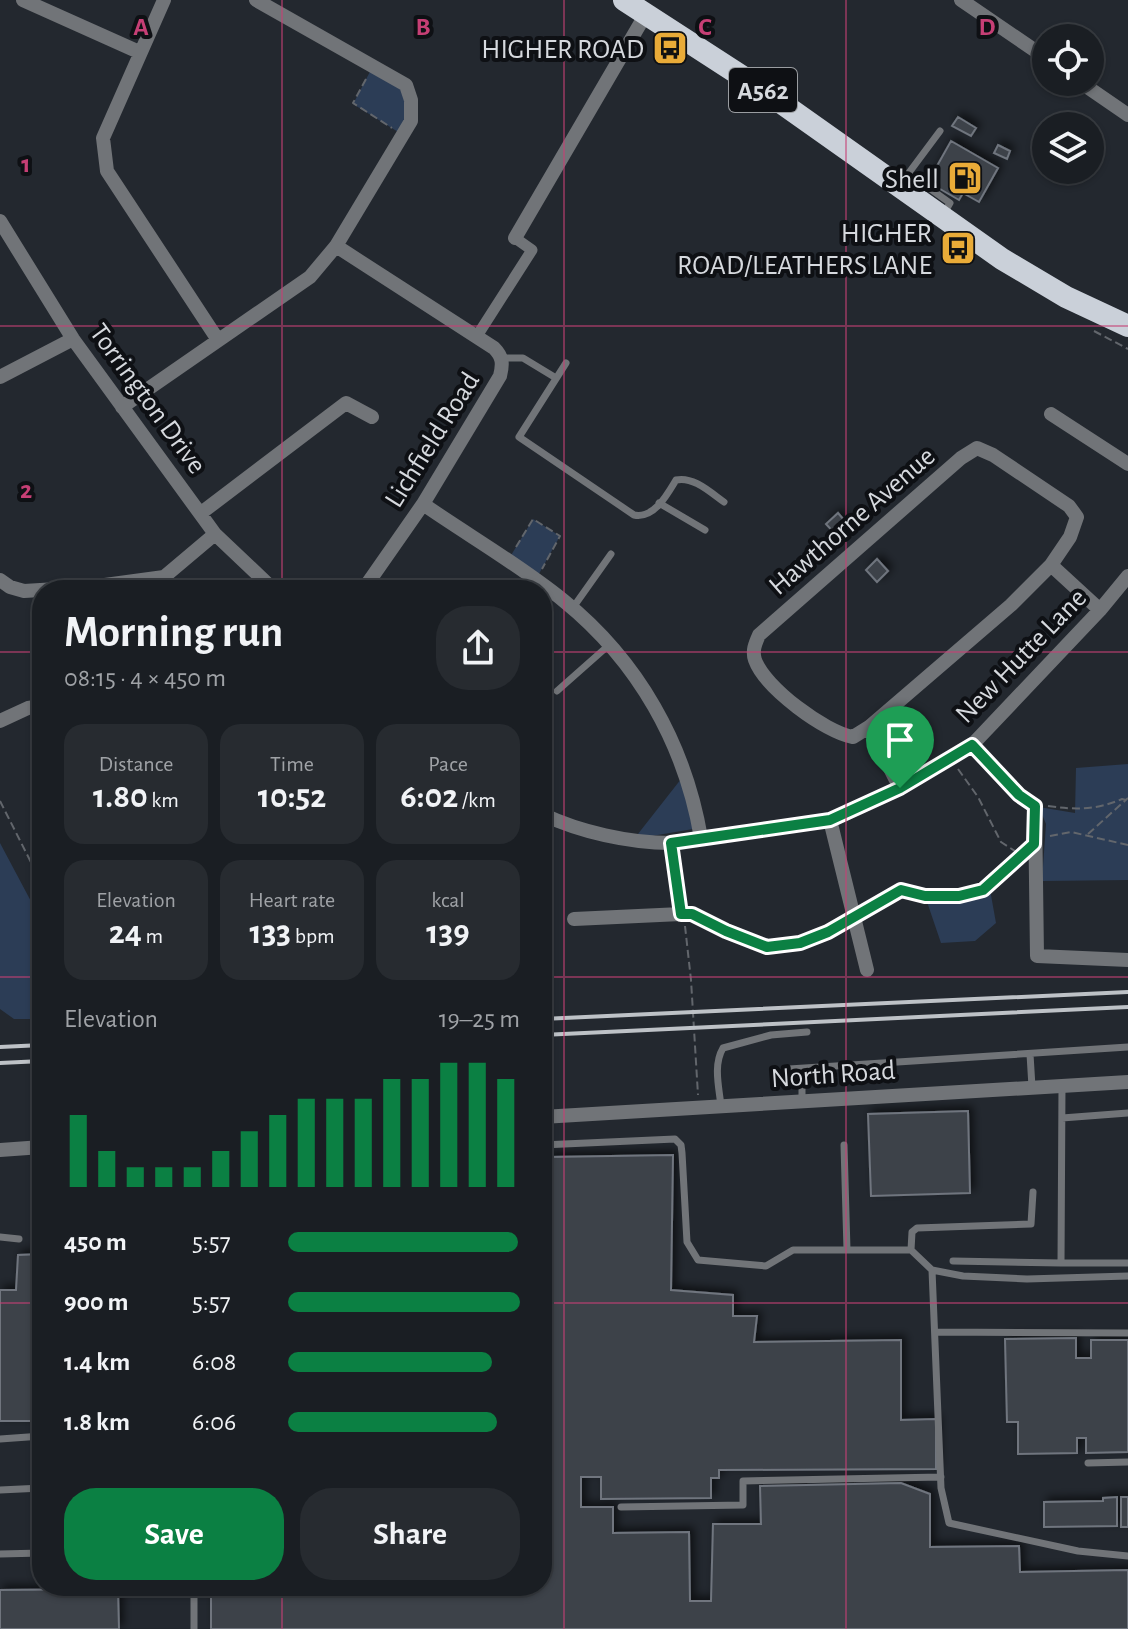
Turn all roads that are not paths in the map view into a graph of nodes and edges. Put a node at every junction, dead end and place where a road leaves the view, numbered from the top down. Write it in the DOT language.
graph roads {
  1 [pos="23,0"];
  2 [pos="164,0"];
  3 [pos="256,0"];
  4 [pos="624,0"];
  5 [pos="961,0"];
  6 [pos="647,12"];
  7 [pos="1032,48"];
  8 [pos="139,52"];
  9 [pos="1100,96"];
  10 [pos="1128,115"];
  11 [pos="940,131"];
  12 [pos="903,180"];
  13 [pos="0,221"];
  14 [pos="515,238"];
  15 [pos="336,246"];
  16 [pos="1128,326"];
  17 [pos="477,336"];
  18 [pos="73,339"];
  19 [pos="218,340"];
  20 [pos="502,358"];
  21 [pos="566,363"];
  22 [pos="0,377"];
  23 [pos="556,378"];
  24 [pos="122,407"];
  25 [pos="1051,414"];
  26 [pos="372,417"];
  27 [pos="1128,464"];
  28 [pos="724,502"];
  29 [pos="659,503"];
  30 [pos="423,504"];
  31 [pos="201,513"];
  32 [pos="705,530"];
  33 [pos="215,534"];
  34 [pos="611,554"];
  35 [pos="1051,565"];
  36 [pos="1128,576"];
  37 [pos="0,580"];
  38 [pos="144,580"];
  39 [pos="263,580"];
  40 [pos="370,580"];
  41 [pos="534,580"];
  42 [pos="32,591"];
  43 [pos="552,594"];
  44 [pos="572,609"];
  45 [pos="1100,610"];
  46 [pos="609,645"];
  47 [pos="557,691"];
  48 [pos="32,707"];
  49 [pos="0,721"];
  50 [pos="869,727"];
  51 [pos="972,745"];
  52 [pos="900,788"];
  53 [pos="552,819"];
  54 [pos="830,820"];
  55 [pos="701,838"];
  56 [pos="671,843"];
  57 [pos="574,919"];
  58 [pos="1128,960"];
  59 [pos="867,970"];
  60 [pos="807,1032"];
  61 [pos="1128,1047"];
  62 [pos="1030,1054"];
  63 [pos="789,1069"];
  64 [pos="802,1069"];
  65 [pos="1128,1082"];
  66 [pos="1062,1085"];
  67 [pos="1032,1087"];
  68 [pos="802,1101"];
  69 [pos="721,1106"];
  70 [pos="1128,1113"];
  71 [pos="552,1116"];
  72 [pos="1062,1118"];
  73 [pos="552,1145"];
  74 [pos="844,1145"];
  75 [pos="32,1148"];
  76 [pos="0,1150"];
  77 [pos="1033,1192"];
  78 [pos="0,1237"];
  79 [pos="19,1239"];
  80 [pos="847,1250"];
  81 [pos="911,1250"];
  82 [pos="953,1261"];
  83 [pos="1061,1263"];
  84 [pos="1128,1263"];
  85 [pos="932,1270"];
  86 [pos="1128,1276"];
  87 [pos="935,1332"];
  88 [pos="1128,1333"];
  89 [pos="32,1437"];
  90 [pos="0,1439"];
  91 [pos="1128,1462"];
  92 [pos="1088,1463"];
  93 [pos="941,1477"];
  94 [pos="32,1488"];
  95 [pos="0,1490"];
  96 [pos="621,1507"];
  97 [pos="32,1553"];
  98 [pos="0,1554"];
  99 [pos="1128,1556"];
  100 [pos="194,1596"];
  101 [pos="194,1629"];
  1 -- 8 [label="street"];
  2 -- 8 [label="street"];
  3 -- 15 [label="street"];
  4 -- 6 [label="highway, A562"];
  5 -- 7 [label="street"];
  6 -- 12 [label="highway, A562"];
  6 -- 14 [label="street"];
  8 -- 19 [label="street"];
  9 -- 10 [label="street"];
  11 -- 12 [label="lane"];
  12 -- 16 [label="highway, A562"];
  13 -- 18 [label="street, Torrington Drive"];
  14 -- 17 [label="street"];
  15 -- 17 [label="street, Lichfield Road"];
  15 -- 19 [label="street"];
  17 -- 20 [label="street, Lichfield Road"];
  18 -- 22 [label="street"];
  18 -- 24 [label="street, Torrington Drive"];
  19 -- 24 [label="street"];
  20 -- 23 [label="lane"];
  20 -- 30 [label="street, Lichfield Road"];
  21 -- 23 [label="lane"];
  23 -- 29 [label="lane"];
  24 -- 31 [label="street, Torrington Drive"];
  25 -- 27 [label="street"];
  26 -- 31 [label="street"];
  28 -- 29 [label="lane"];
  29 -- 32 [label="lane"];
  30 -- 40 [label="street, Lichfield Road"];
  30 -- 41 [label="street"];
  31 -- 33 [label="street, Torrington Drive"];
  33 -- 38 [label="street"];
  33 -- 39 [label="street, Torrington Drive"];
  34 -- 44 [label="lane"];
  35 -- 45 [label="street"];
  35 -- 50 [label="street"];
  35 -- 50 [label="street, Hawthorne Avenue"];
  36 -- 45 [label="street, New Hutte Lane"];
  37 -- 42 [label="street"];
  43 -- 44 [label="street"];
  44 -- 46 [label="street"];
  45 -- 51 [label="street, New Hutte Lane"];
  46 -- 47 [label="lane"];
  46 -- 55 [label="street"];
  48 -- 49 [label="street"];
  50 -- 52 [label="street"];
  51 -- 52 [label="street, New Hutte Lane"];
  51 -- 58 [label="street"];
  52 -- 54 [label="street, New Hutte Lane"];
  53 -- 56 [label="street"];
  54 -- 55 [label="street, New Hutte Lane"];
  54 -- 59 [label="street"];
  55 -- 56 [label="street, New Hutte Lane"];
  56 -- 57 [label="street"];
  60 -- 69 [label="lane"];
  61 -- 62 [label="lane"];
  62 -- 64 [label="lane"];
  62 -- 67 [label="lane"];
  63 -- 64 [label="lane"];
  64 -- 68 [label="lane"];
  65 -- 66 [label="street, North Road"];
  66 -- 67 [label="street, North Road"];
  66 -- 72 [label="lane"];
  67 -- 68 [label="street, North Road"];
  68 -- 69 [label="street, North Road"];
  69 -- 71 [label="street, North Road"];
  70 -- 72 [label="lane"];
  72 -- 83 [label="lane"];
  73 -- 80 [label="lane"];
  74 -- 80 [label="lane"];
  75 -- 76 [label="street"];
  77 -- 81 [label="lane"];
  78 -- 79 [label="lane"];
  80 -- 81 [label="lane"];
  81 -- 85 [label="lane"];
  82 -- 83 [label="lane"];
  83 -- 84 [label="lane"];
  85 -- 86 [label="lane"];
  85 -- 87 [label="lane"];
  87 -- 88 [label="lane"];
  87 -- 93 [label="lane"];
  89 -- 90 [label="lane"];
  91 -- 92 [label="lane"];
  93 -- 96 [label="lane"];
  93 -- 99 [label="lane"];
  94 -- 95 [label="lane"];
  97 -- 98 [label="lane"];
  100 -- 101 [label="lane"];
}
